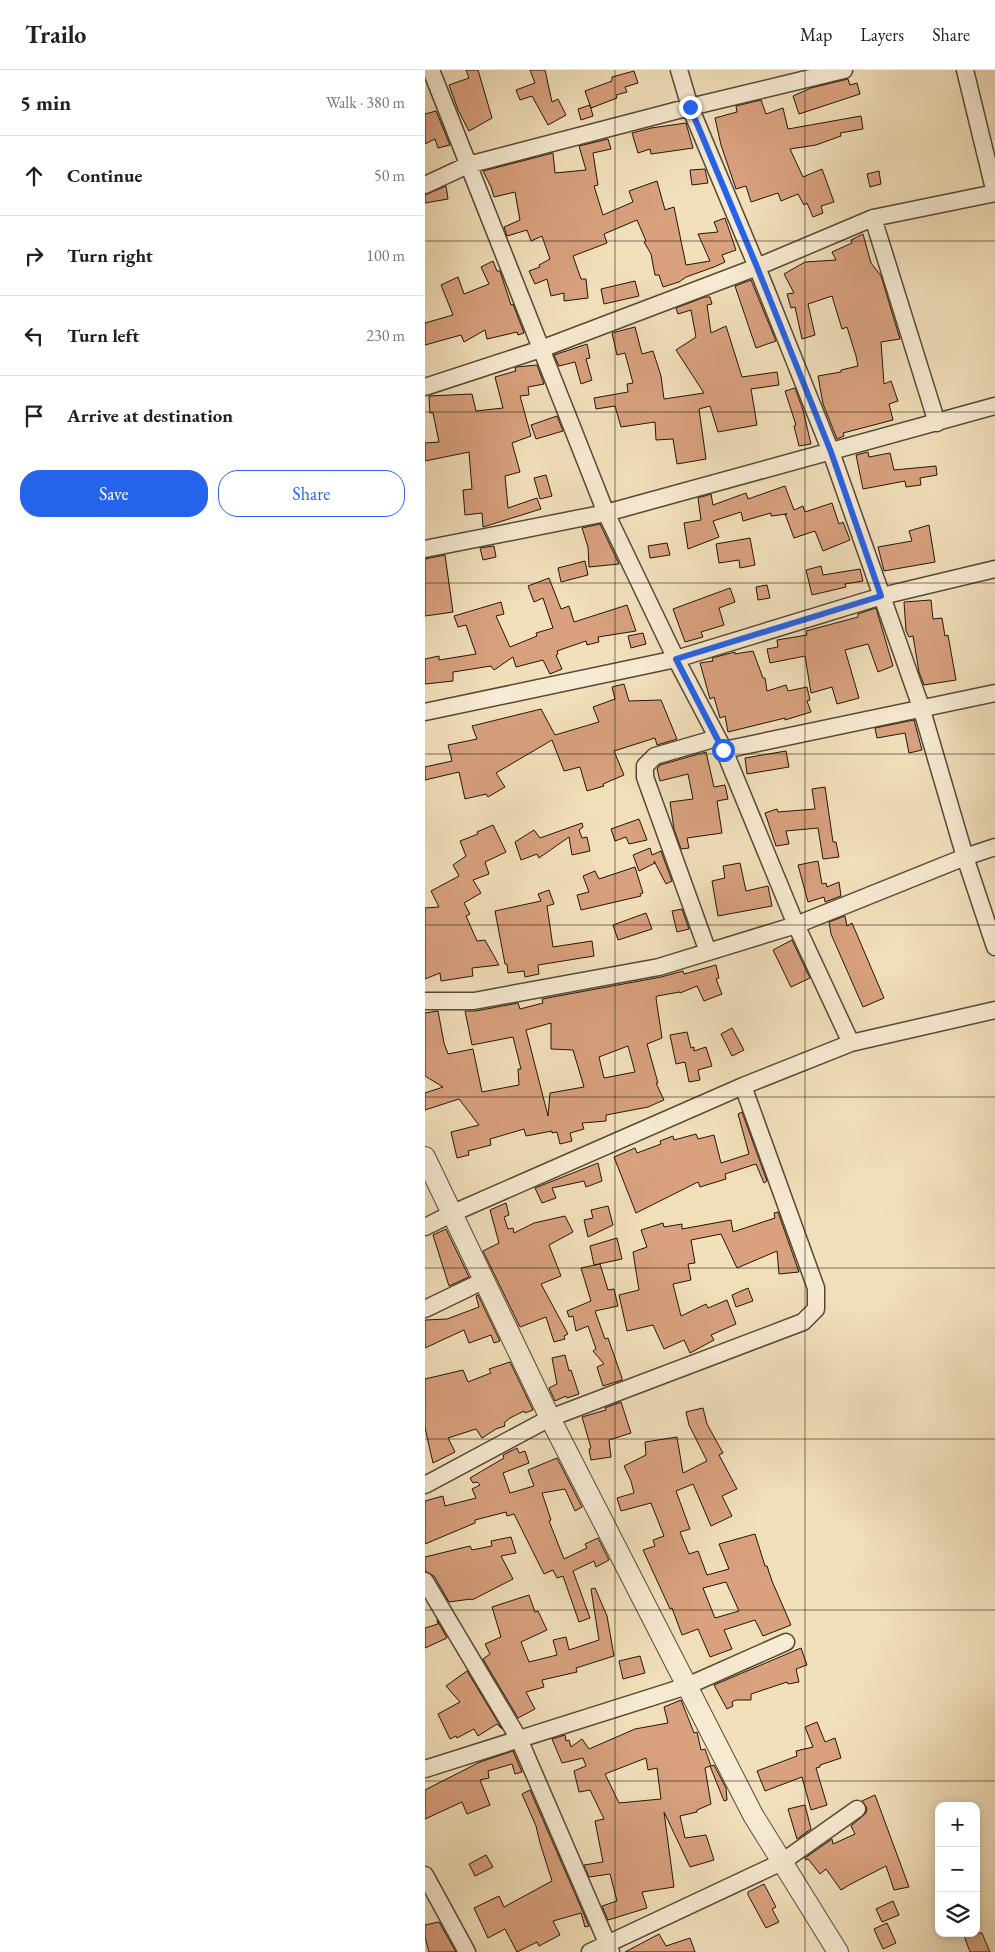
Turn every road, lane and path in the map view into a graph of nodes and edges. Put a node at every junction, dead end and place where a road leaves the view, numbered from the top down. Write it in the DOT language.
graph roads {
  1 [pos="679,70"];
  2 [pos="844,70"];
  3 [pos="965,70"];
  4 [pos="435,71"];
  5 [pos="690,107"];
  6 [pos="468,165"];
  7 [pos="425,185"];
  8 [pos="995,193"];
  9 [pos="873,218"];
  10 [pos="757,267"];
  11 [pos="541,349"];
  12 [pos="425,387"];
  13 [pos="995,406"];
  14 [pos="937,423"];
  15 [pos="831,452"];
  16 [pos="605,513"];
  17 [pos="425,549"];
  18 [pos="995,569"];
  19 [pos="881,596"];
  20 [pos="676,659"];
  21 [pos="995,693"];
  22 [pos="921,707"];
  23 [pos="425,712"];
  24 [pos="720,744"];
  25 [pos="995,847"];
  26 [pos="965,857"];
  27 [pos="796,924"];
  28 [pos="995,947"];
  29 [pos="708,952"];
  30 [pos="425,1002"];
  31 [pos="995,1010"];
  32 [pos="851,1042"];
  33 [pos="743,1086"];
  34 [pos="425,1157"];
  35 [pos="453,1213"];
  36 [pos="425,1227"];
  37 [pos="485,1280"];
  38 [pos="425,1309"];
  39 [pos="550,1418"];
  40 [pos="425,1486"];
  41 [pos="425,1581"];
  42 [pos="786,1642"];
  43 [pos="687,1686"];
  44 [pos="519,1739"];
  45 [pos="425,1769"];
  46 [pos="857,1809"];
  47 [pos="782,1862"];
  48 [pos="425,1875"];
  49 [pos="610,1948"];
  50 [pos="467,1952"];
  51 [pos="590,1952"];
  52 [pos="838,1952"];
  1 -- 5 [label="street"];
  2 -- 5 [label="street"];
  3 -- 8 [label="street"];
  4 -- 6 [label="street"];
  5 -- 6 [label="street"];
  5 -- 10 [label="street"];
  6 -- 7 [label="street"];
  6 -- 11 [label="street"];
  8 -- 9 [label="street"];
  9 -- 10 [label="street"];
  9 -- 14 [label="street"];
  10 -- 11 [label="street"];
  10 -- 15 [label="street"];
  11 -- 12 [label="street"];
  11 -- 16 [label="street"];
  13 -- 14 [label="street"];
  14 -- 15 [label="street"];
  15 -- 16 [label="street"];
  15 -- 19 [label="street"];
  16 -- 17 [label="street"];
  16 -- 20 [label="street"];
  18 -- 19 [label="street"];
  19 -- 20 [label="street"];
  19 -- 22 [label="street"];
  20 -- 23 [label="street"];
  20 -- 24 [label="street"];
  21 -- 22 [label="street"];
  22 -- 24 [label="street"];
  22 -- 26 [label="street"];
  24 -- 27 [label="street"];
  24 -- 29 [label="street"];
  25 -- 26 [label="street"];
  26 -- 27 [label="street"];
  26 -- 28 [label="street"];
  27 -- 29 [label="street"];
  27 -- 32 [label="street"];
  29 -- 30 [label="street"];
  31 -- 32 [label="street"];
  32 -- 33 [label="street"];
  33 -- 35 [label="street"];
  33 -- 39 [label="street"];
  34 -- 35 [label="street"];
  35 -- 36 [label="street"];
  35 -- 37 [label="street"];
  37 -- 38 [label="street"];
  37 -- 39 [label="street"];
  39 -- 40 [label="street"];
  39 -- 43 [label="street"];
  41 -- 44 [label="street"];
  42 -- 43 [label="street"];
  43 -- 44 [label="street"];
  43 -- 47 [label="street"];
  44 -- 45 [label="street"];
  44 -- 49 [label="street"];
  46 -- 47 [label="street"];
  47 -- 49 [label="street"];
  47 -- 52 [label="street"];
  48 -- 50 [label="street"];
  49 -- 51 [label="street"];
}
